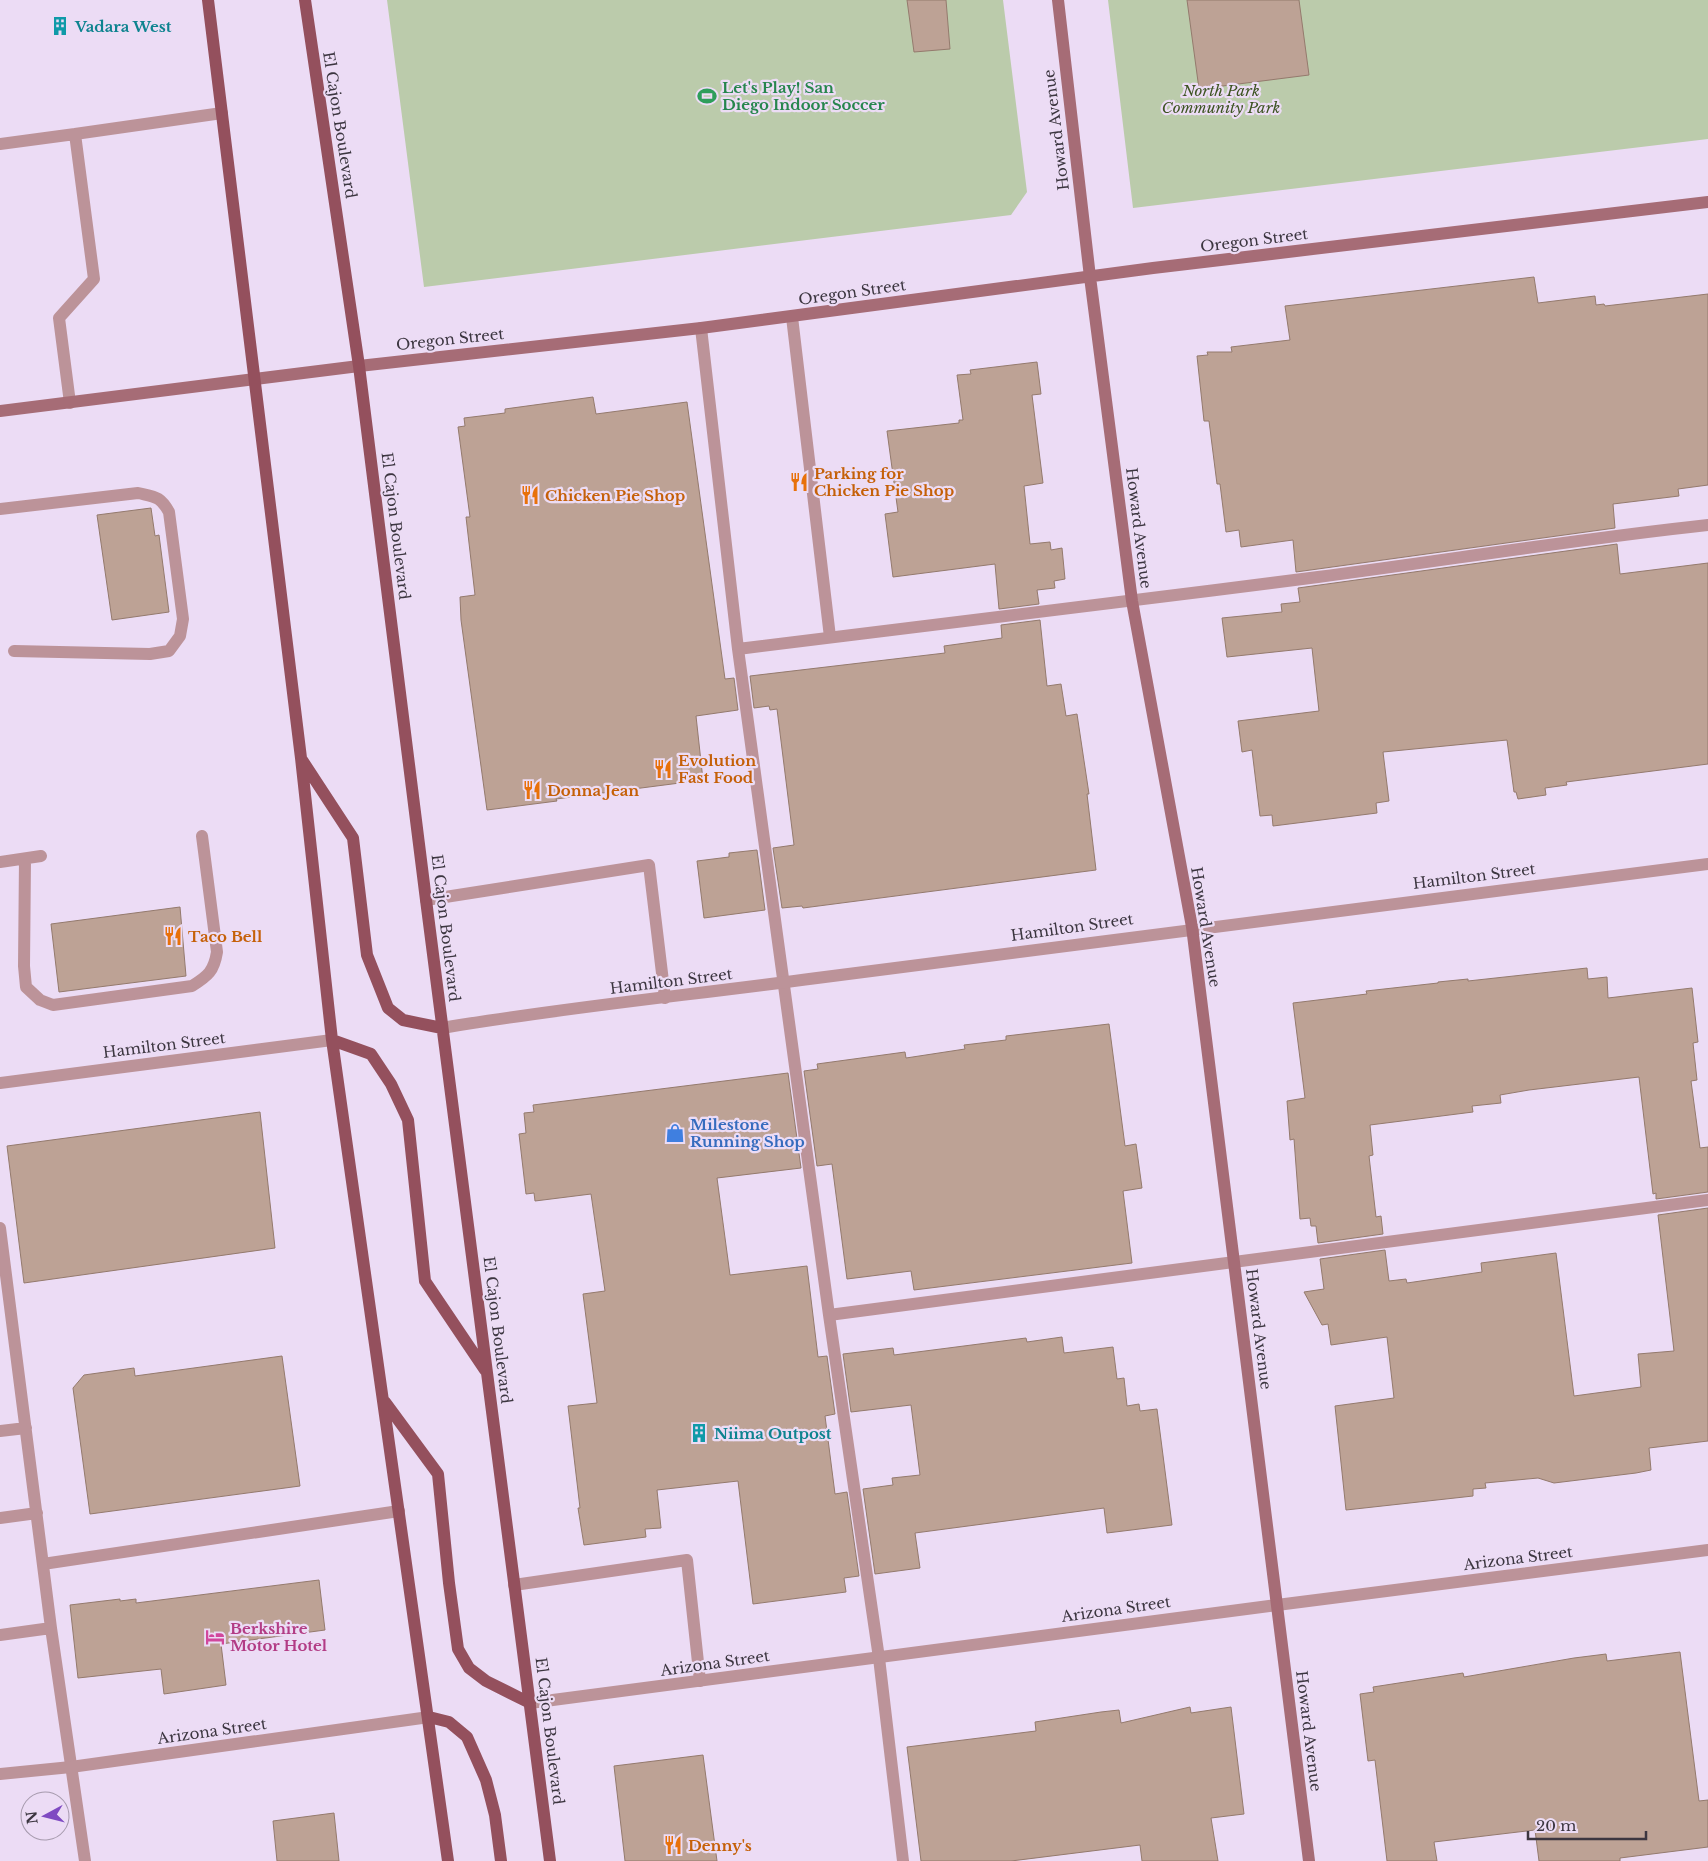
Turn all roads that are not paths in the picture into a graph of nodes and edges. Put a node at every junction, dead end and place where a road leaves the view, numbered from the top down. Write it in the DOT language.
graph roads {
  1 [pos="208,0"];
  2 [pos="1058,0"];
  3 [pos="304,3"];
  4 [pos="222,113"];
  5 [pos="74,134"];
  6 [pos="0,144"];
  7 [pos="1708,202"];
  8 [pos="1090,277"];
  9 [pos="792,317"];
  10 [pos="701,328"];
  11 [pos="359,366"];
  12 [pos="255,379"];
  13 [pos="70,402"];
  14 [pos="0,412"];
  15 [pos="0,509"];
  16 [pos="1708,524"];
  17 [pos="1132,601"];
  18 [pos="830,637"];
  19 [pos="738,649"];
  20 [pos="14,651"];
  21 [pos="301,758"];
  22 [pos="202,836"];
  23 [pos="41,856"];
  24 [pos="25,859"];
  25 [pos="0,862"];
  26 [pos="1708,864"];
  27 [pos="426,900"];
  28 [pos="1192,927"];
  29 [pos="784,982"];
  30 [pos="665,998"];
  31 [pos="442,1028"];
  32 [pos="332,1040"];
  33 [pos="0,1083"];
  34 [pos="1708,1200"];
  35 [pos="0,1228"];
  36 [pos="1234,1262"];
  37 [pos="828,1315"];
  38 [pos="487,1372"];
  39 [pos="384,1400"];
  40 [pos="26,1428"];
  41 [pos="0,1431"];
  42 [pos="399,1511"];
  43 [pos="36,1513"];
  44 [pos="0,1518"];
  45 [pos="1708,1550"];
  46 [pos="43,1564"];
  47 [pos="514,1585"];
  48 [pos="1277,1604"];
  49 [pos="51,1628"];
  50 [pos="0,1635"];
  51 [pos="879,1658"];
  52 [pos="700,1681"];
  53 [pos="530,1704"];
  54 [pos="428,1717"];
  55 [pos="71,1767"];
  56 [pos="0,1774"];
  57 [pos="85,1861"];
  58 [pos="448,1861"];
  59 [pos="501,1861"];
  60 [pos="550,1861"];
  61 [pos="903,1861"];
  62 [pos="1309,1861"];
  1 -- 4 [label="main road"];
  2 -- 8 [label="street, Howard Avenue"];
  3 -- 11 [label="main road, El Cajon Boulevard"];
  4 -- 5 [label="street"];
  4 -- 12 [label="main road"];
  5 -- 6 [label="street"];
  5 -- 13 [label="street"];
  7 -- 8 [label="street, Oregon Street"];
  8 -- 9 [label="street, Oregon Street"];
  8 -- 17 [label="street, Howard Avenue"];
  9 -- 10 [label="street, Oregon Street"];
  9 -- 18 [label="street"];
  10 -- 11 [label="street, Oregon Street"];
  10 -- 19 [label="street"];
  11 -- 12 [label="street, Oregon Street"];
  11 -- 27 [label="main road, El Cajon Boulevard"];
  12 -- 13 [label="street, Oregon Street"];
  12 -- 21 [label="main road"];
  13 -- 14 [label="street, Oregon Street"];
  15 -- 20 [label="street"];
  16 -- 17 [label="street"];
  17 -- 18 [label="street"];
  17 -- 28 [label="street, Howard Avenue"];
  18 -- 19 [label="street"];
  19 -- 29 [label="street"];
  21 -- 31 [label="main road"];
  21 -- 32 [label="main road"];
  22 -- 24 [label="street"];
  23 -- 24 [label="street"];
  24 -- 25 [label="street"];
  26 -- 28 [label="street, Hamilton Street"];
  27 -- 30 [label="street"];
  27 -- 31 [label="main road, El Cajon Boulevard"];
  28 -- 29 [label="street, Hamilton Street"];
  28 -- 36 [label="street, Howard Avenue"];
  29 -- 30 [label="street, Hamilton Street"];
  29 -- 37 [label="street"];
  30 -- 31 [label="street, Hamilton Street"];
  31 -- 38 [label="main road, El Cajon Boulevard"];
  32 -- 33 [label="street, Hamilton Street"];
  32 -- 38 [label="main road"];
  32 -- 39 [label="main road"];
  34 -- 36 [label="street"];
  35 -- 40 [label="street"];
  36 -- 37 [label="street"];
  36 -- 48 [label="street, Howard Avenue"];
  37 -- 51 [label="street"];
  38 -- 47 [label="main road, El Cajon Boulevard"];
  39 -- 42 [label="main road"];
  39 -- 53 [label="main road"];
  40 -- 41 [label="street"];
  40 -- 43 [label="street"];
  42 -- 46 [label="street"];
  42 -- 54 [label="main road"];
  43 -- 44 [label="street"];
  43 -- 46 [label="street"];
  45 -- 48 [label="street, Arizona Street"];
  46 -- 49 [label="street"];
  47 -- 52 [label="street"];
  47 -- 53 [label="main road, El Cajon Boulevard"];
  48 -- 51 [label="street, Arizona Street"];
  48 -- 62 [label="street, Howard Avenue"];
  49 -- 50 [label="street"];
  49 -- 55 [label="street"];
  51 -- 52 [label="street, Arizona Street"];
  51 -- 61 [label="street"];
  52 -- 53 [label="street, Arizona Street"];
  53 -- 60 [label="main road, El Cajon Boulevard"];
  54 -- 55 [label="street, Arizona Street"];
  54 -- 58 [label="main road"];
  54 -- 59 [label="main road"];
  55 -- 56 [label="street, Arizona Street"];
  55 -- 57 [label="street"];
}
